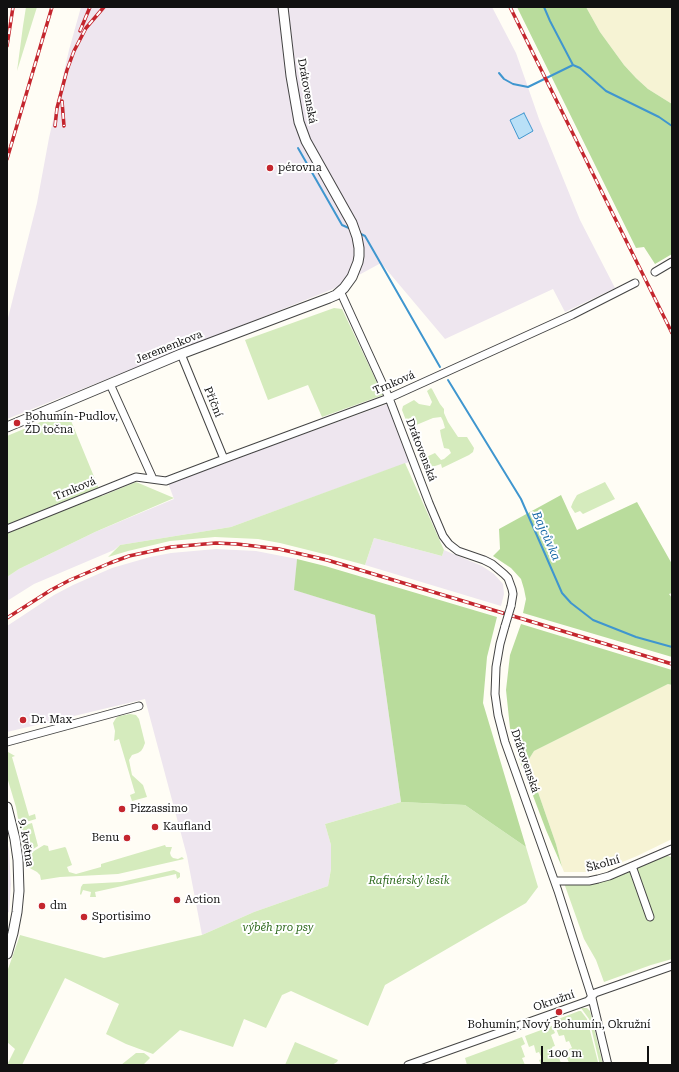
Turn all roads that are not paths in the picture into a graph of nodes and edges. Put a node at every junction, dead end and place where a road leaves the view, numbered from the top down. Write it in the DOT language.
graph roads {
  1 [pos="283,7"];
  2 [pos="672,262"];
  3 [pos="655,272"];
  4 [pos="635,283"];
  5 [pos="340,291"];
  6 [pos="181,354"];
  7 [pos="110,384"];
  8 [pos="388,398"];
  9 [pos="7,427"];
  10 [pos="224,459"];
  11 [pos="153,479"];
  12 [pos="7,529"];
  13 [pos="139,706"];
  14 [pos="7,742"];
  15 [pos="7,808"];
  16 [pos="672,849"];
  17 [pos="632,866"];
  18 [pos="555,880"];
  19 [pos="650,917"];
  20 [pos="7,954"];
  21 [pos="672,966"];
  22 [pos="592,998"];
  23 [pos="410,1065"];
  24 [pos="608,1065"];
  1 -- 5 [label="street, Drátovenská"];
  2 -- 3 [label="street"];
  4 -- 8 [label="street, Trnková"];
  5 -- 6 [label="street, Jeremenkova"];
  5 -- 8 [label="street, Drátovenská"];
  6 -- 7 [label="street, Jeremenkova"];
  6 -- 10 [label="street, Příční"];
  7 -- 9 [label="street, Jeremenkova"];
  7 -- 11 [label="street"];
  8 -- 10 [label="street, Trnková"];
  8 -- 18 [label="street, Drátovenská, bridge"];
  10 -- 11 [label="street, Trnková"];
  11 -- 12 [label="street, Trnková"];
  13 -- 14 [label="street"];
  15 -- 20 [label="street, 9. května"];
  16 -- 17 [label="street, Školní"];
  17 -- 18 [label="street, Školní"];
  17 -- 19 [label="street, Školní"];
  18 -- 22 [label="street, Okružní"];
  21 -- 22 [label="street"];
  22 -- 23 [label="street, Okružní"];
  22 -- 24 [label="street"];
}
